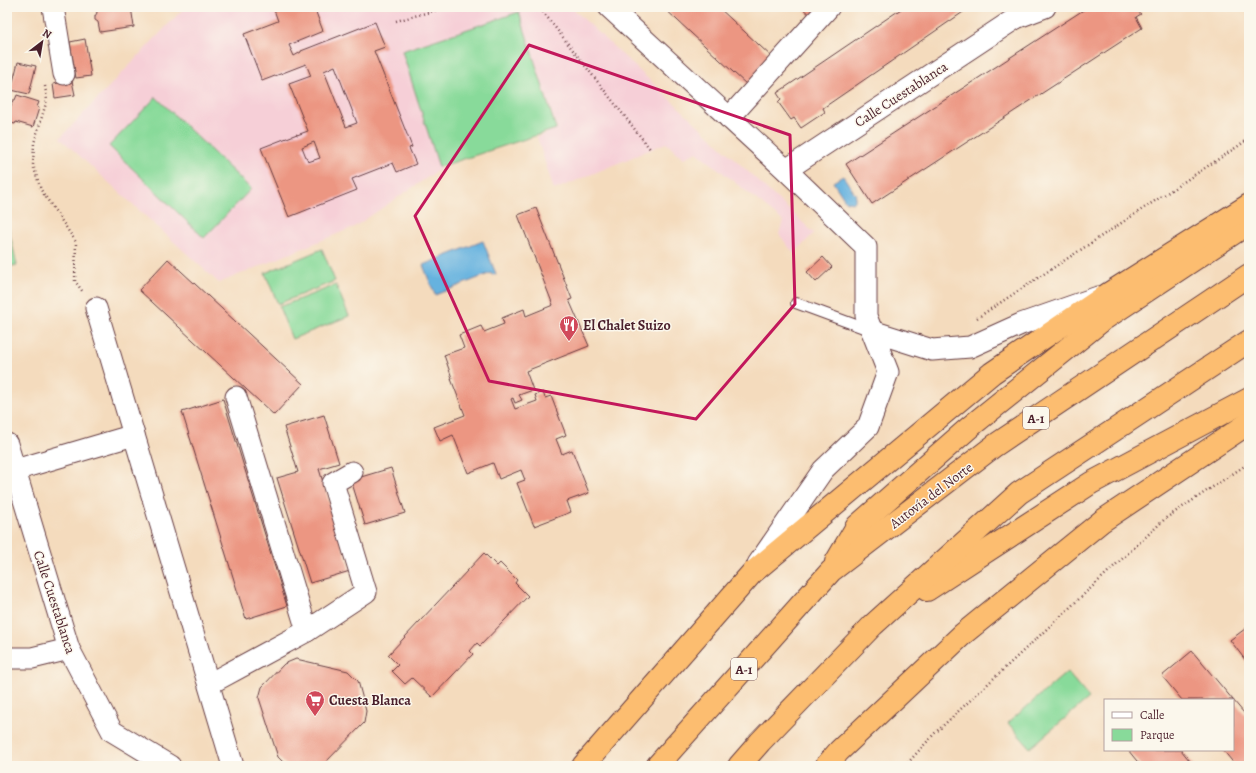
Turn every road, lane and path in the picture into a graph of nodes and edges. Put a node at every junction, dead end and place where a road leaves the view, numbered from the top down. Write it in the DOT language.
graph roads {
  1 [pos="53,7"];
  2 [pos="448,7"];
  3 [pos="537,7"];
  4 [pos="608,7"];
  5 [pos="830,7"];
  6 [pos="1045,7"];
  7 [pos="1018,13"];
  8 [pos="396,21"];
  9 [pos="64,74"];
  10 [pos="729,118"];
  11 [pos="1249,139"];
  12 [pos="652,150"];
  13 [pos="786,170"];
  14 [pos="1249,205"];
  15 [pos="1249,223"];
  16 [pos="1249,275"];
  17 [pos="1108,294"];
  18 [pos="796,303"];
  19 [pos="96,308"];
  20 [pos="972,321"];
  21 [pos="872,331"];
  22 [pos="1249,341"];
  23 [pos="236,397"];
  24 [pos="1249,399"];
  25 [pos="1249,424"];
  26 [pos="134,436"];
  27 [pos="7,444"];
  28 [pos="1249,463"];
  29 [pos="15,470"];
  30 [pos="352,472"];
  31 [pos="831,571"];
  32 [pos="752,573"];
  33 [pos="873,625"];
  34 [pos="307,631"];
  35 [pos="68,649"];
  36 [pos="7,658"];
  37 [pos="209,684"];
  38 [pos="170,766"];
  39 [pos="233,766"];
  40 [pos="583,766"];
  41 [pos="657,766"];
  42 [pos="739,766"];
  43 [pos="826,766"];
  44 [pos="905,766"];
  1 -- 9 [label="street"];
  2 -- 8 [label="path"];
  3 -- 12 [label="path"];
  4 -- 10 [label="street"];
  5 -- 10 [label="street"];
  6 -- 7 [label="street, Calle Cuestablanca"];
  7 -- 13 [label="street, Calle Cuestablanca"];
  9 -- 19 [label="path"];
  10 -- 13 [label="street"];
  11 -- 20 [label="path"];
  13 -- 21 [label="street"];
  14 -- 17 [label="highway"];
  15 -- 31 [label="highway"];
  16 -- 31 [label="highway, Autovía del Norte / A-1"];
  17 -- 21 [label="street"];
  17 -- 32 [label="highway"];
  18 -- 21 [label="lane"];
  19 -- 26 [label="street"];
  21 -- 32 [label="street"];
  22 -- 33 [label="highway"];
  23 -- 34 [label="street"];
  24 -- 33 [label="highway"];
  25 -- 43 [label="highway"];
  26 -- 29 [label="street"];
  26 -- 37 [label="street"];
  27 -- 29 [label="street, Calle Cuestablanca"];
  28 -- 44 [label="path"];
  29 -- 35 [label="street, Calle Cuestablanca"];
  30 -- 34 [label="street"];
  31 -- 41 [label="highway, Autovía del Norte / A-1"];
  32 -- 40 [label="highway"];
  33 -- 42 [label="highway"];
  34 -- 37 [label="street"];
  35 -- 36 [label="street"];
  35 -- 38 [label="street, Calle Cuestablanca"];
  37 -- 39 [label="street"];
}
